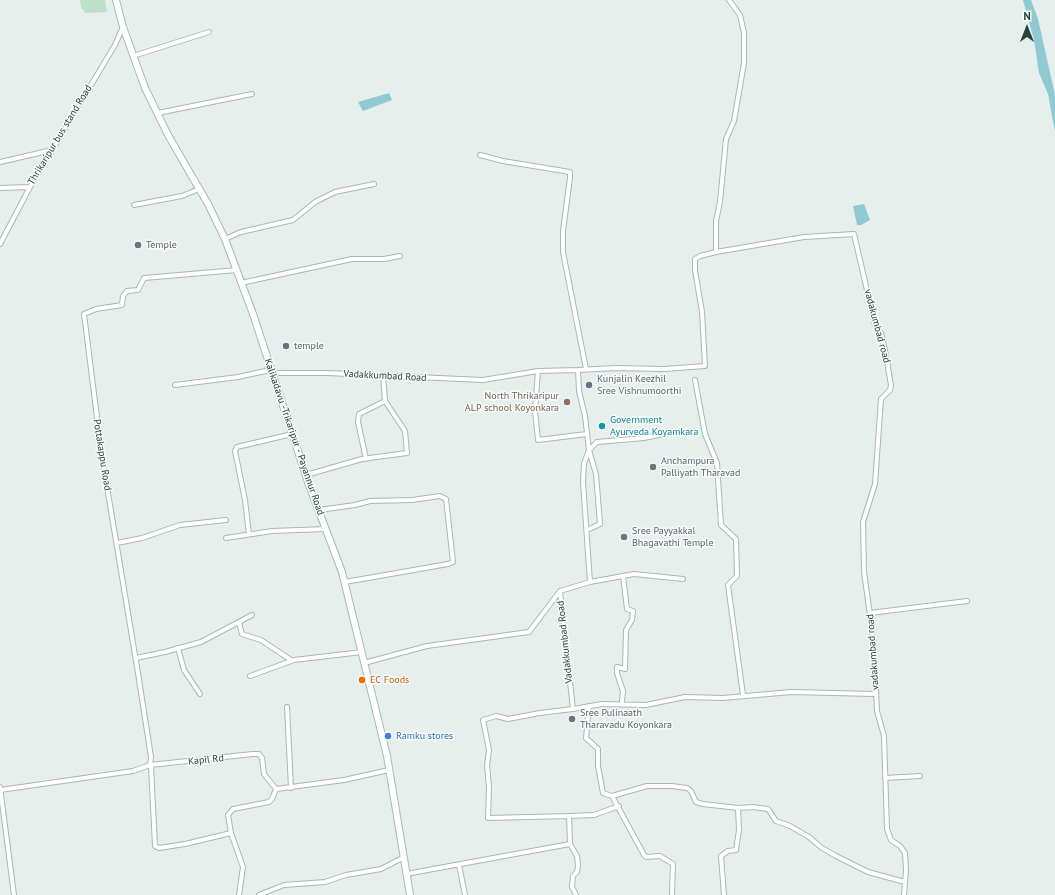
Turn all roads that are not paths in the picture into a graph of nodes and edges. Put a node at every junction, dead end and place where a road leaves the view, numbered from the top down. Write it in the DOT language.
graph roads {
  1 [pos="116,0"];
  2 [pos="729,0"];
  3 [pos="123,27"];
  4 [pos="208,32"];
  5 [pos="132,56"];
  6 [pos="252,94"];
  7 [pos="158,113"];
  8 [pos="52,150"];
  9 [pos="480,155"];
  10 [pos="0,162"];
  11 [pos="374,184"];
  12 [pos="30,187"];
  13 [pos="0,188"];
  14 [pos="199,189"];
  15 [pos="134,205"];
  16 [pos="224,239"];
  17 [pos="0,244"];
  18 [pos="716,252"];
  19 [pos="400,256"];
  20 [pos="237,270"];
  21 [pos="241,283"];
  22 [pos="586,369"];
  23 [pos="578,370"];
  24 [pos="271,371"];
  25 [pos="538,371"];
  26 [pos="383,375"];
  27 [pos="695,380"];
  28 [pos="175,385"];
  29 [pos="385,401"];
  30 [pos="673,432"];
  31 [pos="292,434"];
  32 [pos="587,434"];
  33 [pos="589,450"];
  34 [pos="366,459"];
  35 [pos="306,475"];
  36 [pos="319,510"];
  37 [pos="226,520"];
  38 [pos="327,529"];
  39 [pos="587,530"];
  40 [pos="249,534"];
  41 [pos="226,538"];
  42 [pos="117,544"];
  43 [pos="623,576"];
  44 [pos="683,578"];
  45 [pos="345,582"];
  46 [pos="590,582"];
  47 [pos="560,591"];
  48 [pos="967,601"];
  49 [pos="870,613"];
  50 [pos="252,615"];
  51 [pos="239,623"];
  52 [pos="178,648"];
  53 [pos="362,652"];
  54 [pos="136,658"];
  55 [pos="291,660"];
  56 [pos="364,663"];
  57 [pos="250,676"];
  58 [pos="200,694"];
  59 [pos="875,694"];
  60 [pos="743,695"];
  61 [pos="622,701"];
  62 [pos="590,706"];
  63 [pos="287,707"];
  64 [pos="573,710"];
  65 [pos="151,765"];
  66 [pos="390,770"];
  67 [pos="920,776"];
  68 [pos="885,778"];
  69 [pos="291,788"];
  70 [pos="0,789"];
  71 [pos="276,789"];
  72 [pos="612,796"];
  73 [pos="618,806"];
  74 [pos="738,808"];
  75 [pos="569,816"];
  76 [pos="231,833"];
  77 [pos="570,844"];
  78 [pos="404,857"];
  79 [pos="459,864"];
  80 [pos="406,874"];
  81 [pos="905,882"];
  82 [pos="14,895"];
  83 [pos="239,895"];
  84 [pos="258,895"];
  85 [pos="410,895"];
  86 [pos="465,895"];
  87 [pos="576,895"];
  88 [pos="672,895"];
  89 [pos="724,895"];
  90 [pos="904,895"];
  1 -- 3 [label="main road, Kalikadavu -Trikaripur - Payannur Road"];
  2 -- 18 [label="street"];
  3 -- 5 [label="main road, Kalikadavu -Trikaripur - Payannur Road"];
  3 -- 8 [label="street, Thrikaripur bus stand Road"];
  4 -- 5 [label="street"];
  5 -- 7 [label="main road, Kalikadavu -Trikaripur - Payannur Road"];
  6 -- 7 [label="street"];
  7 -- 14 [label="main road, Kalikadavu -Trikaripur - Payannur Road"];
  8 -- 10 [label="street"];
  8 -- 12 [label="street, Thrikaripur bus stand Road"];
  9 -- 22 [label="street"];
  11 -- 16 [label="street"];
  12 -- 13 [label="street"];
  12 -- 17 [label="street, Thrikaripur bus stand Road"];
  14 -- 15 [label="street"];
  14 -- 16 [label="main road, Kalikadavu -Trikaripur - Payannur Road"];
  16 -- 20 [label="main road, Kalikadavu -Trikaripur - Payannur Road"];
  18 -- 22 [label="street, vadakumbad road"];
  18 -- 49 [label="street, vadakumbad road"];
  19 -- 21 [label="street"];
  20 -- 21 [label="main road, Kalikadavu -Trikaripur - Payannur Road"];
  20 -- 42 [label="street, Pottakappu Road"];
  21 -- 24 [label="main road, Kalikadavu -Trikaripur - Payannur Road"];
  22 -- 23 [label="street, vadakumbad road"];
  23 -- 25 [label="street, Vadakkumbad Road"];
  23 -- 32 [label="street"];
  24 -- 26 [label="street, Vadakkumbad Road"];
  24 -- 28 [label="street, Vadakkumbad Road"];
  24 -- 31 [label="main road, Kalikadavu -Trikaripur - Payannur Road"];
  25 -- 26 [label="street, Vadakkumbad Road"];
  25 -- 32 [label="street"];
  26 -- 29 [label="street"];
  27 -- 60 [label="street"];
  29 -- 34 [label="street"];
  29 -- 34 [label="street"];
  30 -- 33 [label="street"];
  31 -- 35 [label="main road, Kalikadavu -Trikaripur - Payannur Road"];
  31 -- 40 [label="street"];
  32 -- 33 [label="street"];
  33 -- 39 [label="street"];
  33 -- 39 [label="street"];
  34 -- 35 [label="street"];
  35 -- 36 [label="main road, Kalikadavu -Trikaripur - Payannur Road"];
  36 -- 38 [label="main road, Kalikadavu -Trikaripur - Payannur Road"];
  36 -- 45 [label="street"];
  37 -- 42 [label="street"];
  38 -- 40 [label="street"];
  38 -- 45 [label="main road, Kalikadavu -Trikaripur - Payannur Road"];
  39 -- 46 [label="street"];
  40 -- 41 [label="street"];
  42 -- 54 [label="street, Pottakappu Road"];
  43 -- 44 [label="street, Vadakkumbad Road"];
  43 -- 46 [label="street, Vadakkumbad Road"];
  43 -- 61 [label="street"];
  45 -- 53 [label="main road, Kalikadavu -Trikaripur - Payannur Road"];
  46 -- 47 [label="street, Vadakkumbad Road"];
  47 -- 56 [label="street"];
  47 -- 64 [label="street, Vadakkumbad Road"];
  48 -- 49 [label="street"];
  49 -- 59 [label="street, vadakumbad road"];
  50 -- 51 [label="street"];
  51 -- 52 [label="street"];
  51 -- 55 [label="street"];
  52 -- 54 [label="street"];
  52 -- 58 [label="street"];
  53 -- 55 [label="street"];
  53 -- 56 [label="main road, Kalikadavu -Trikaripur - Payannur Road"];
  54 -- 65 [label="street, Pottakappu Road"];
  55 -- 57 [label="street"];
  56 -- 66 [label="main road, Kalikadavu -Trikaripur - Payannur Road"];
  59 -- 60 [label="street"];
  59 -- 68 [label="street, vadakumbad road"];
  60 -- 62 [label="street"];
  62 -- 64 [label="street"];
  62 -- 72 [label="street"];
  63 -- 69 [label="street"];
  64 -- 75 [label="street"];
  65 -- 70 [label="street, Kapil Rd"];
  65 -- 71 [label="street, Kapil Rd"];
  65 -- 76 [label="street, Pottakappu Road"];
  66 -- 69 [label="street"];
  66 -- 78 [label="main road, Kalikadavu -Trikaripur - Payannur Road"];
  67 -- 68 [label="street"];
  68 -- 81 [label="street, vadakumbad road"];
  69 -- 71 [label="street"];
  70 -- 82 [label="street"];
  71 -- 76 [label="street"];
  72 -- 73 [label="street"];
  72 -- 74 [label="street"];
  73 -- 75 [label="street"];
  73 -- 88 [label="street"];
  74 -- 81 [label="street"];
  74 -- 89 [label="street"];
  75 -- 77 [label="street"];
  76 -- 83 [label="street"];
  77 -- 79 [label="street"];
  77 -- 87 [label="street"];
  78 -- 80 [label="main road, Kalikadavu -Trikaripur - Payannur Road"];
  78 -- 84 [label="street"];
  79 -- 80 [label="street"];
  79 -- 86 [label="street"];
  80 -- 85 [label="main road, Kalikadavu -Trikaripur - Payannur Road"];
  81 -- 90 [label="street, vadakumbad road"];
}
